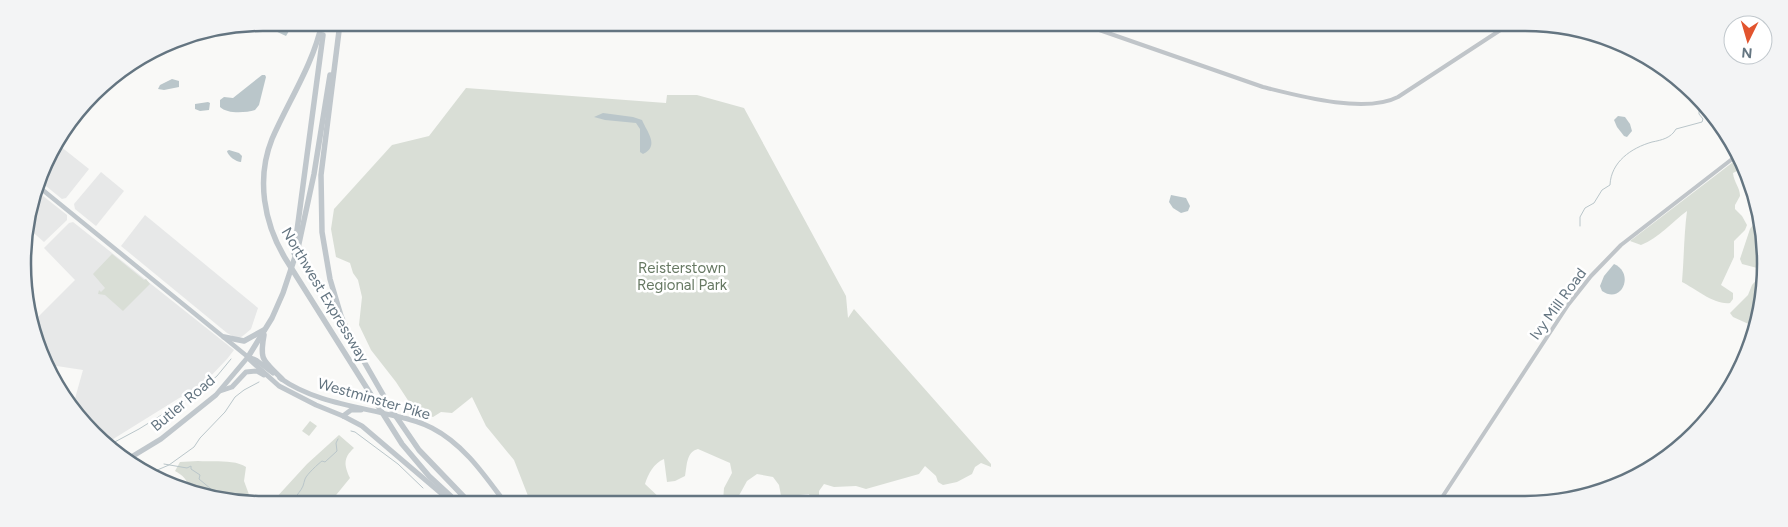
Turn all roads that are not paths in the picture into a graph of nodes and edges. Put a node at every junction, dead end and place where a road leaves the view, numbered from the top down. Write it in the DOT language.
graph roads {
  1 [pos="321,31"];
  2 [pos="322,31"];
  3 [pos="1102,31"];
  4 [pos="1499,31"];
  5 [pos="339,32"];
  6 [pos="1732,159"];
  7 [pos="43,191"];
  8 [pos="294,258"];
  9 [pos="264,330"];
  10 [pos="224,337"];
  11 [pos="248,357"];
  12 [pos="280,382"];
  13 [pos="219,392"];
  14 [pos="330,400"];
  15 [pos="338,402"];
  16 [pos="309,403"];
  17 [pos="365,410"];
  18 [pos="344,416"];
  19 [pos="133,456"];
  20 [pos="444,496"];
  21 [pos="450,496"];
  22 [pos="463,496"];
  23 [pos="500,496"];
  24 [pos="1443,496"];
  1 -- 21 [label="highway, Northwest Expressway"];
  2 -- 8 [label="highway"];
  3 -- 4 [label="street"];
  5 -- 8 [label="highway"];
  5 -- 22 [label="highway, Northwest Expressway"];
  6 -- 24 [label="street, Ivy Mill Road"];
  7 -- 10 [label="main road, Westminster Pike"];
  8 -- 9 [label="highway"];
  9 -- 10 [label="highway"];
  9 -- 11 [label="highway"];
  9 -- 12 [label="highway"];
  10 -- 11 [label="main road, Westminster Pike"];
  11 -- 12 [label="highway, Westminster Pike"];
  11 -- 13 [label="highway, Butler Road"];
  12 -- 13 [label="highway"];
  12 -- 14 [label="highway, Westminster Pike"];
  12 -- 16 [label="highway, Westminster Pike"];
  13 -- 19 [label="highway, Butler Road"];
  14 -- 15 [label="highway, Westminster Pike"];
  14 -- 16 [label="highway"];
  15 -- 17 [label="highway, Westminster Pike"];
  15 -- 18 [label="highway"];
  16 -- 18 [label="highway, Westminster Pike"];
  17 -- 18 [label="highway"];
  17 -- 23 [label="highway, Westminster Pike"];
  18 -- 20 [label="highway, Westminster Pike"];
}
